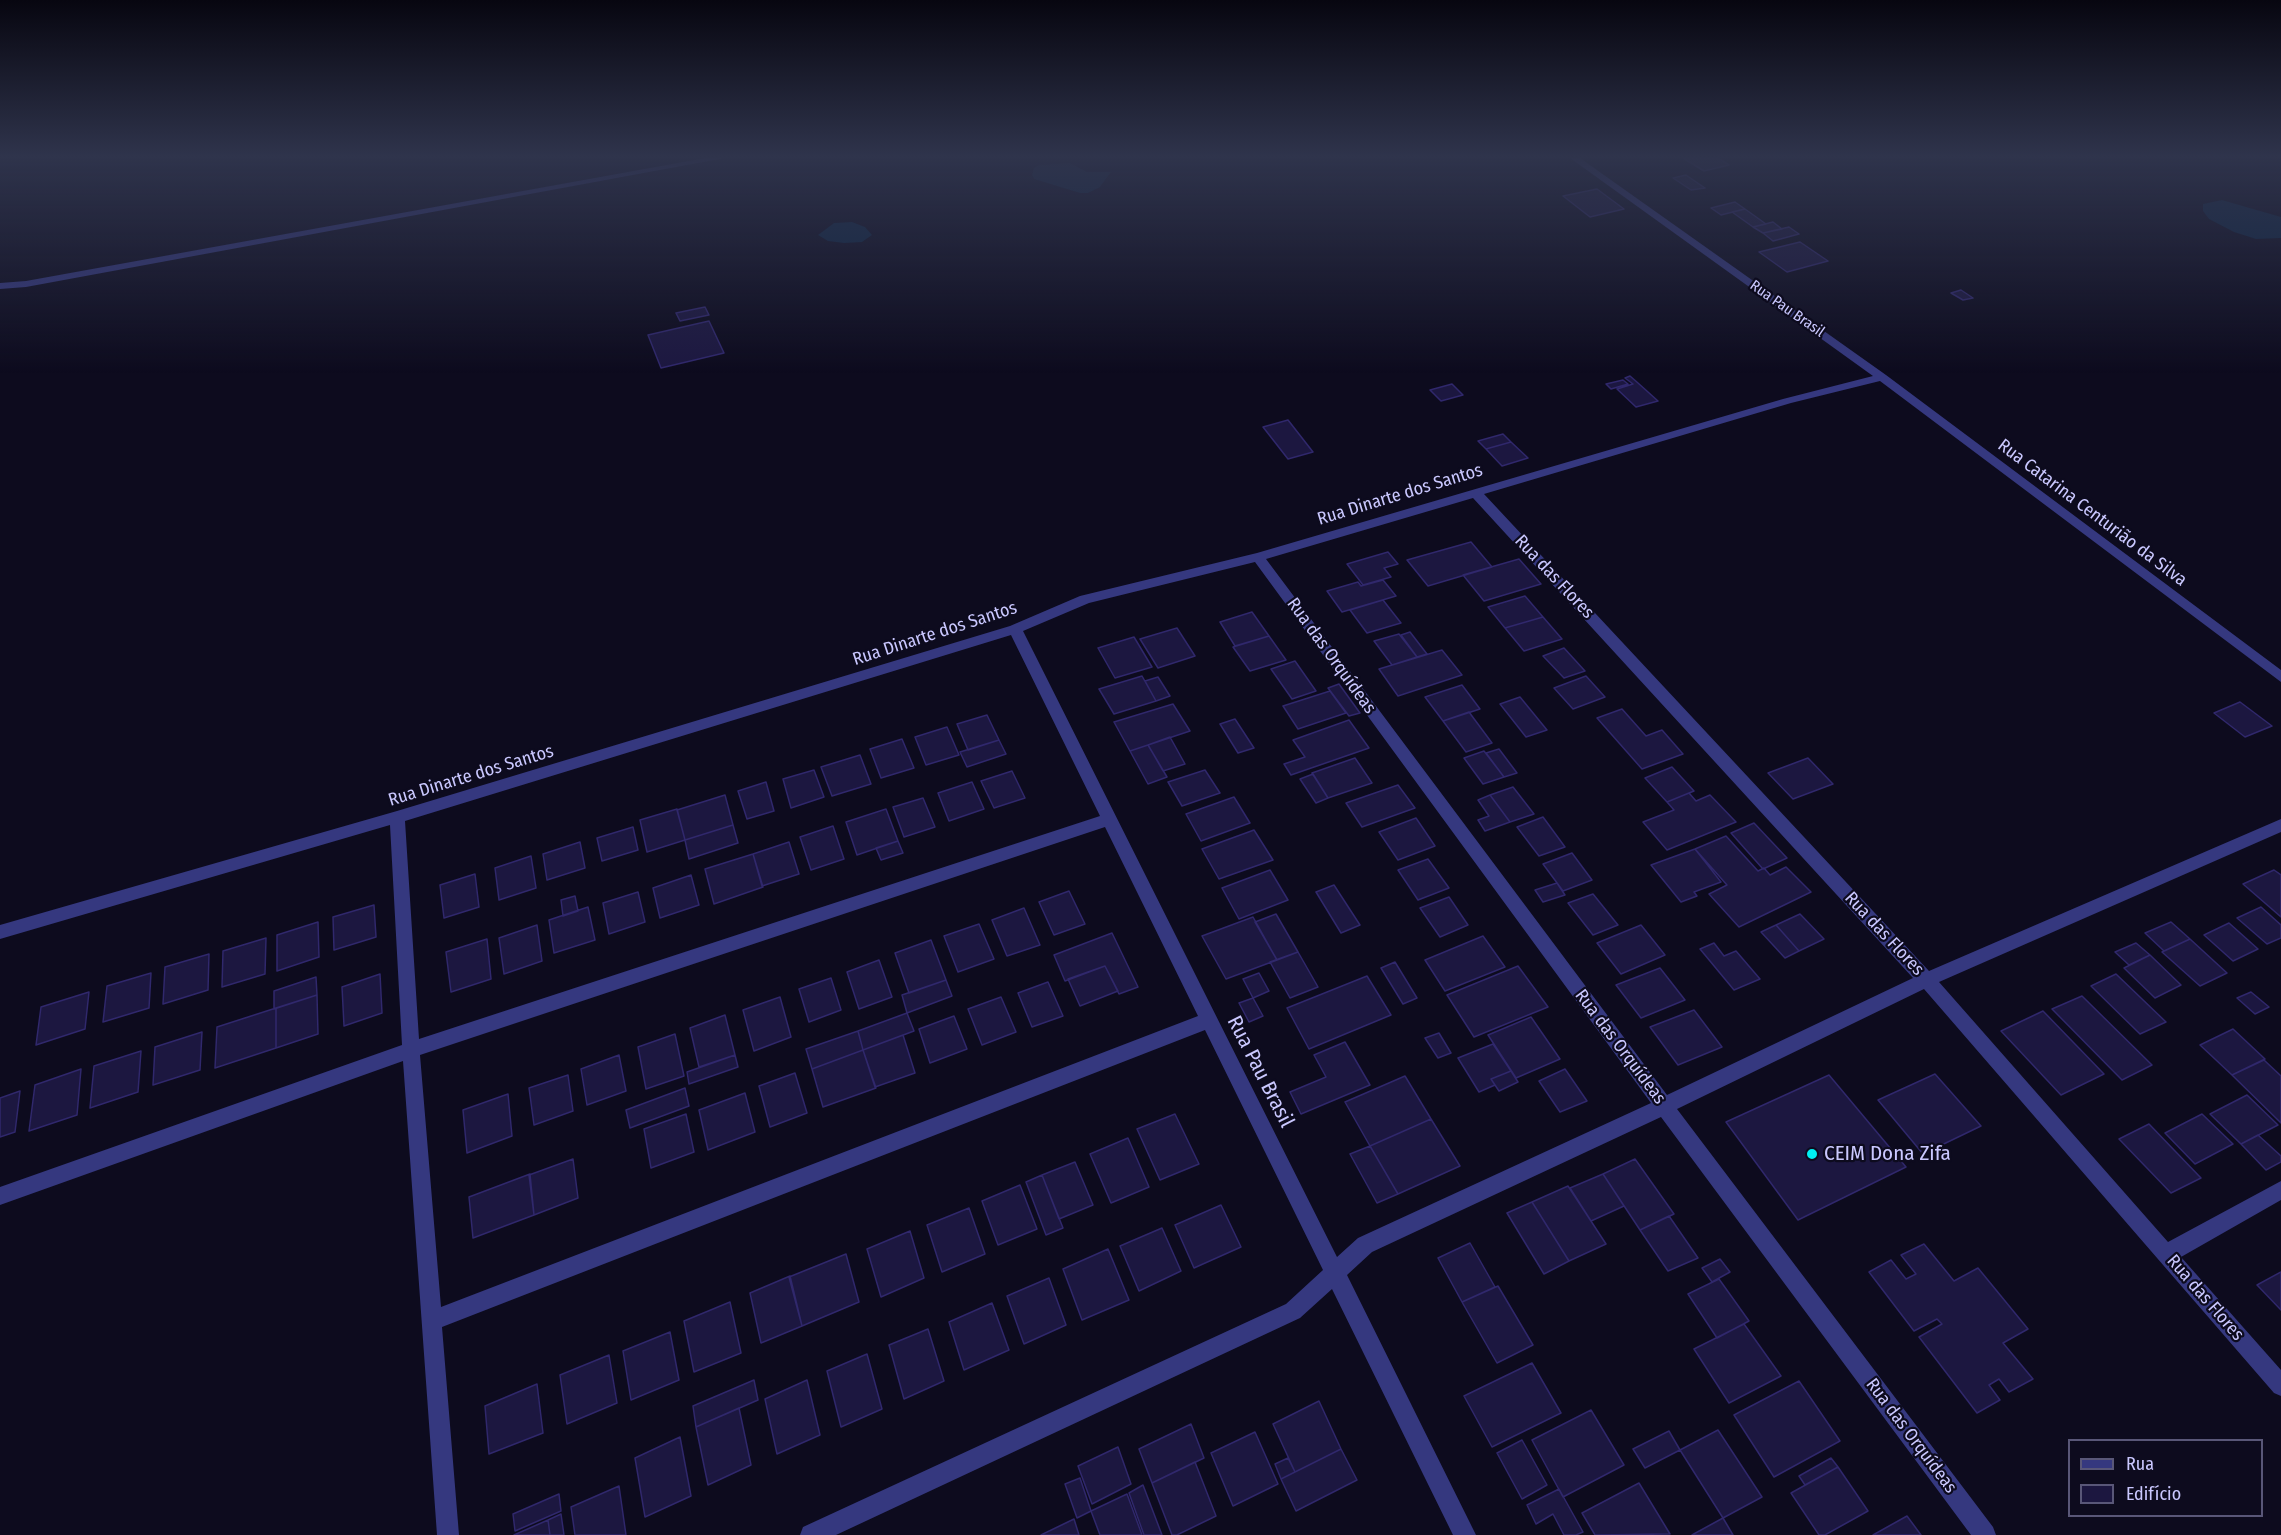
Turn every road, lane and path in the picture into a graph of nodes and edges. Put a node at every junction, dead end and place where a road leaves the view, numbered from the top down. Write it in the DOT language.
graph roads {
  1 [pos="326,230"];
  2 [pos="1675,230"];
  3 [pos="0,286"];
  4 [pos="1882,377"];
  5 [pos="1475,492"];
  6 [pos="1258,557"];
  7 [pos="1015,629"];
  8 [pos="2281,677"];
  9 [pos="397,817"];
  10 [pos="1110,819"];
  11 [pos="2281,825"];
  12 [pos="0,932"];
  13 [pos="1926,980"];
  14 [pos="1209,1020"];
  15 [pos="411,1050"];
  16 [pos="1664,1106"];
  17 [pos="2281,1190"];
  18 [pos="0,1196"];
  19 [pos="2166,1254"];
  20 [pos="1335,1272"];
  21 [pos="433,1320"];
  22 [pos="2281,1386"];
  23 [pos="448,1535"];
  24 [pos="811,1535"];
  25 [pos="1465,1535"];
  26 [pos="1985,1535"];
  1 -- 3 [label="street"];
  2 -- 4 [label="street, Rua Pau Brasil"];
  4 -- 5 [label="street, Rua Dinarte dos Santos"];
  4 -- 8 [label="street, Rua Catarina Centurião da Silva"];
  5 -- 6 [label="street, Rua Dinarte dos Santos"];
  5 -- 13 [label="street, Rua das Flores"];
  6 -- 7 [label="street, Rua Dinarte dos Santos"];
  6 -- 16 [label="street, Rua das Orquídeas"];
  7 -- 9 [label="street, Rua Dinarte dos Santos"];
  7 -- 10 [label="street, Rua Pau Brasil"];
  9 -- 12 [label="street, Rua Dinarte dos Santos"];
  9 -- 15 [label="street"];
  10 -- 14 [label="street, Rua Pau Brasil"];
  10 -- 15 [label="street"];
  11 -- 13 [label="street"];
  13 -- 16 [label="street"];
  13 -- 19 [label="street, Rua das Flores"];
  14 -- 20 [label="street, Rua Pau Brasil"];
  14 -- 21 [label="street"];
  15 -- 18 [label="street"];
  15 -- 21 [label="street"];
  16 -- 20 [label="street"];
  16 -- 26 [label="street, Rua das Orquídeas"];
  17 -- 19 [label="street"];
  19 -- 22 [label="street, Rua das Flores"];
  20 -- 24 [label="street"];
  20 -- 25 [label="street, Rua Pau Brasil"];
  21 -- 23 [label="street"];
}
